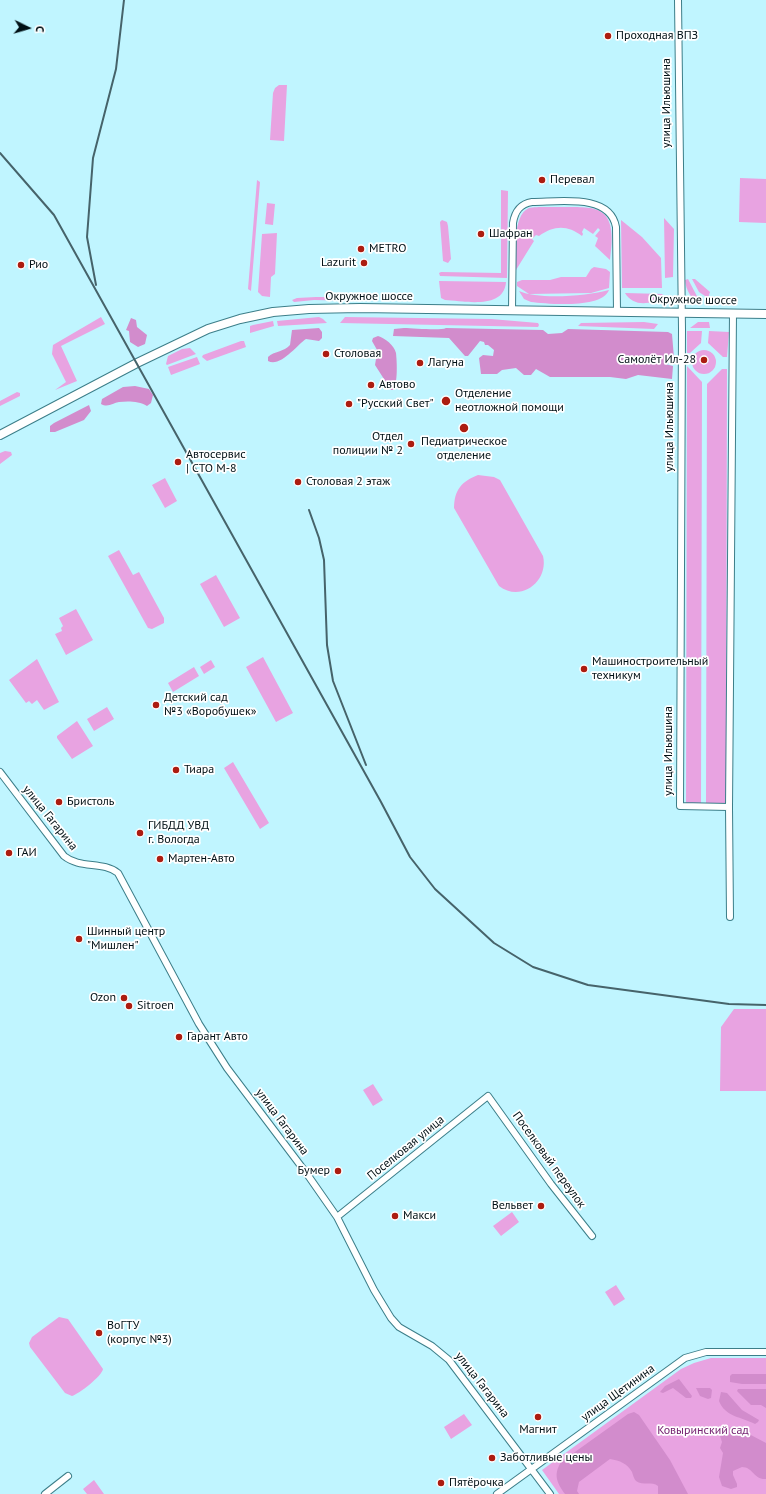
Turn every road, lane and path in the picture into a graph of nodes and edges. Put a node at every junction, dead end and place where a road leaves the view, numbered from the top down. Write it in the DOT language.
graph roads {
  1 [pos="678,0"];
  2 [pos="512,310"];
  3 [pos="617,311"];
  4 [pos="682,312"];
  5 [pos="733,313"];
  6 [pos="766,314"];
  7 [pos="0,435"];
  8 [pos="0,772"];
  9 [pos="729,807"];
  10 [pos="730,917"];
  11 [pos="488,1096"];
  12 [pos="337,1217"];
  13 [pos="592,1236"];
  14 [pos="766,1352"];
  15 [pos="532,1469"];
  16 [pos="68,1476"];
  17 [pos="45,1494"];
  18 [pos="497,1494"];
  19 [pos="550,1494"];
  1 -- 4 [label="street, улица Ильюшина"];
  2 -- 3 [label="main road, Окружное шоссе"];
  2 -- 3 [label="street"];
  2 -- 7 [label="main road, Окружное шоссе"];
  3 -- 4 [label="main road, Окружное шоссе"];
  4 -- 5 [label="main road, Окружное шоссе"];
  4 -- 9 [label="street, улица Ильюшина"];
  5 -- 6 [label="main road, Окружное шоссе"];
  5 -- 9 [label="street"];
  8 -- 12 [label="street, улица Гагарина"];
  9 -- 10 [label="street"];
  11 -- 12 [label="street, Поселковая улица"];
  11 -- 13 [label="street, Поселковый переулок"];
  12 -- 15 [label="street, улица Гагарина"];
  14 -- 15 [label="street, улица Щетинина"];
  15 -- 18 [label="street, улица Щетинина"];
  15 -- 19 [label="street, улица Гагарина"];
  16 -- 17 [label="street"];
}
